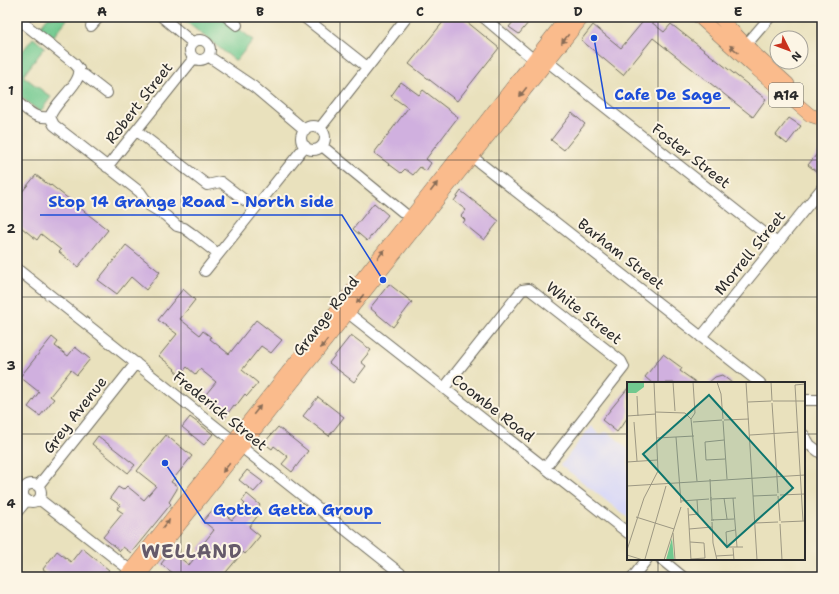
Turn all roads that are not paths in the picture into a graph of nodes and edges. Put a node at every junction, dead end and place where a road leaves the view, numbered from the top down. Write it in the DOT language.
graph roads {
  1 [pos="99,17"];
  2 [pos="227,17"];
  3 [pos="304,17"];
  4 [pos="407,17"];
  5 [pos="483,17"];
  6 [pos="567,17"];
  7 [pos="583,17"];
  8 [pos="699,17"];
  9 [pos="719,17"];
  10 [pos="770,17"];
  11 [pos="17,18"];
  12 [pos="164,18"];
  13 [pos="237,25"];
  14 [pos="91,26"];
  15 [pos="193,43"];
  16 [pos="746,45"];
  17 [pos="208,56"];
  18 [pos="194,58"];
  19 [pos="533,59"];
  20 [pos="548,62"];
  21 [pos="367,67"];
  22 [pos="80,74"];
  23 [pos="107,93"];
  24 [pos="17,102"];
  25 [pos="50,117"];
  26 [pos="822,118"];
  27 [pos="320,128"];
  28 [pos="304,130"];
  29 [pos="137,131"];
  30 [pos="304,146"];
  31 [pos="322,146"];
  32 [pos="468,153"];
  33 [pos="107,167"];
  34 [pos="822,188"];
  35 [pos="256,208"];
  36 [pos="414,221"];
  37 [pos="777,244"];
  38 [pos="218,254"];
  39 [pos="17,269"];
  40 [pos="205,271"];
  41 [pos="344,310"];
  42 [pos="702,338"];
  43 [pos="136,363"];
  44 [pos="759,382"];
  45 [pos="444,388"];
  46 [pos="805,400"];
  47 [pos="822,400"];
  48 [pos="805,437"];
  49 [pos="238,444"];
  50 [pos="822,454"];
  51 [pos="545,468"];
  52 [pos="17,480"];
  53 [pos="38,486"];
  54 [pos="25,487"];
  55 [pos="39,498"];
  56 [pos="27,500"];
  57 [pos="17,512"];
  58 [pos="627,531"];
  59 [pos="647,560"];
  60 [pos="662,560"];
  61 [pos="134,576"];
  62 [pos="405,577"];
  63 [pos="632,577"];
  64 [pos="683,577"];
  1 -- 14 [label="street"];
  2 -- 13 [label="street"];
  3 -- 21 [label="street"];
  4 -- 21 [label="street"];
  5 -- 19 [label="street"];
  6 -- 19 [label="main road, Grange Road"];
  7 -- 20 [label="main road, Grange Road, one-way"];
  26 -- 8 [label="main road, A14, one-way"];
  9 -- 16 [label="main road, A14"];
  10 -- 16 [label="street"];
  11 -- 22 [label="street"];
  12 -- 15 [label="street"];
  15 -- 17 [label="street"];
  15 -- 18 [label="street"];
  16 -- 26 [label="main road, A14"];
  17 -- 18 [label="street"];
  17 -- 28 [label="street"];
  18 -- 29 [label="street, Robert Street"];
  19 -- 20 [label="street"];
  19 -- 32 [label="main road, Grange Road"];
  20 -- 32 [label="main road, Grange Road, one-way"];
  20 -- 37 [label="street, Foster Street"];
  21 -- 27 [label="street"];
  22 -- 23 [label="street"];
  22 -- 25 [label="street"];
  24 -- 25 [label="street"];
  25 -- 33 [label="street"];
  27 -- 28 [label="street"];
  27 -- 31 [label="street"];
  28 -- 30 [label="street"];
  29 -- 33 [label="street, Robert Street"];
  29 -- 35 [label="street"];
  30 -- 31 [label="street"];
  30 -- 35 [label="street"];
  31 -- 36 [label="street"];
  32 -- 36 [label="main road, Grange Road"];
  32 -- 42 [label="street, Barham Street"];
  33 -- 38 [label="street"];
  34 -- 37 [label="street, Morrell Street"];
  35 -- 38 [label="street"];
  36 -- 41 [label="main road, Grange Road"];
  37 -- 42 [label="street, Morrell Street"];
  38 -- 40 [label="street"];
  39 -- 43 [label="street, Frederick Street"];
  41 -- 45 [label="street, Coombe Road"];
  41 -- 49 [label="main road, Grange Road"];
  42 -- 44 [label="street, Barham Street"];
  43 -- 49 [label="street, Frederick Street"];
  43 -- 53 [label="street, Grey Avenue"];
  45 -- 51 [label="street, Coombe Road"];
  45 -- 51 [label="street, White Street"];
  46 -- 47 [label="street"];
  48 -- 50 [label="street"];
  49 -- 61 [label="main road, Grange Road"];
  49 -- 62 [label="street, Frederick Street"];
  51 -- 58 [label="street, Coombe Road"];
  52 -- 54 [label="street"];
  53 -- 54 [label="street"];
  53 -- 55 [label="street"];
  54 -- 56 [label="street"];
  55 -- 56 [label="street"];
  55 -- 61 [label="street"];
  56 -- 57 [label="street"];
  59 -- 63 [label="street"];
  60 -- 64 [label="street"];
}
